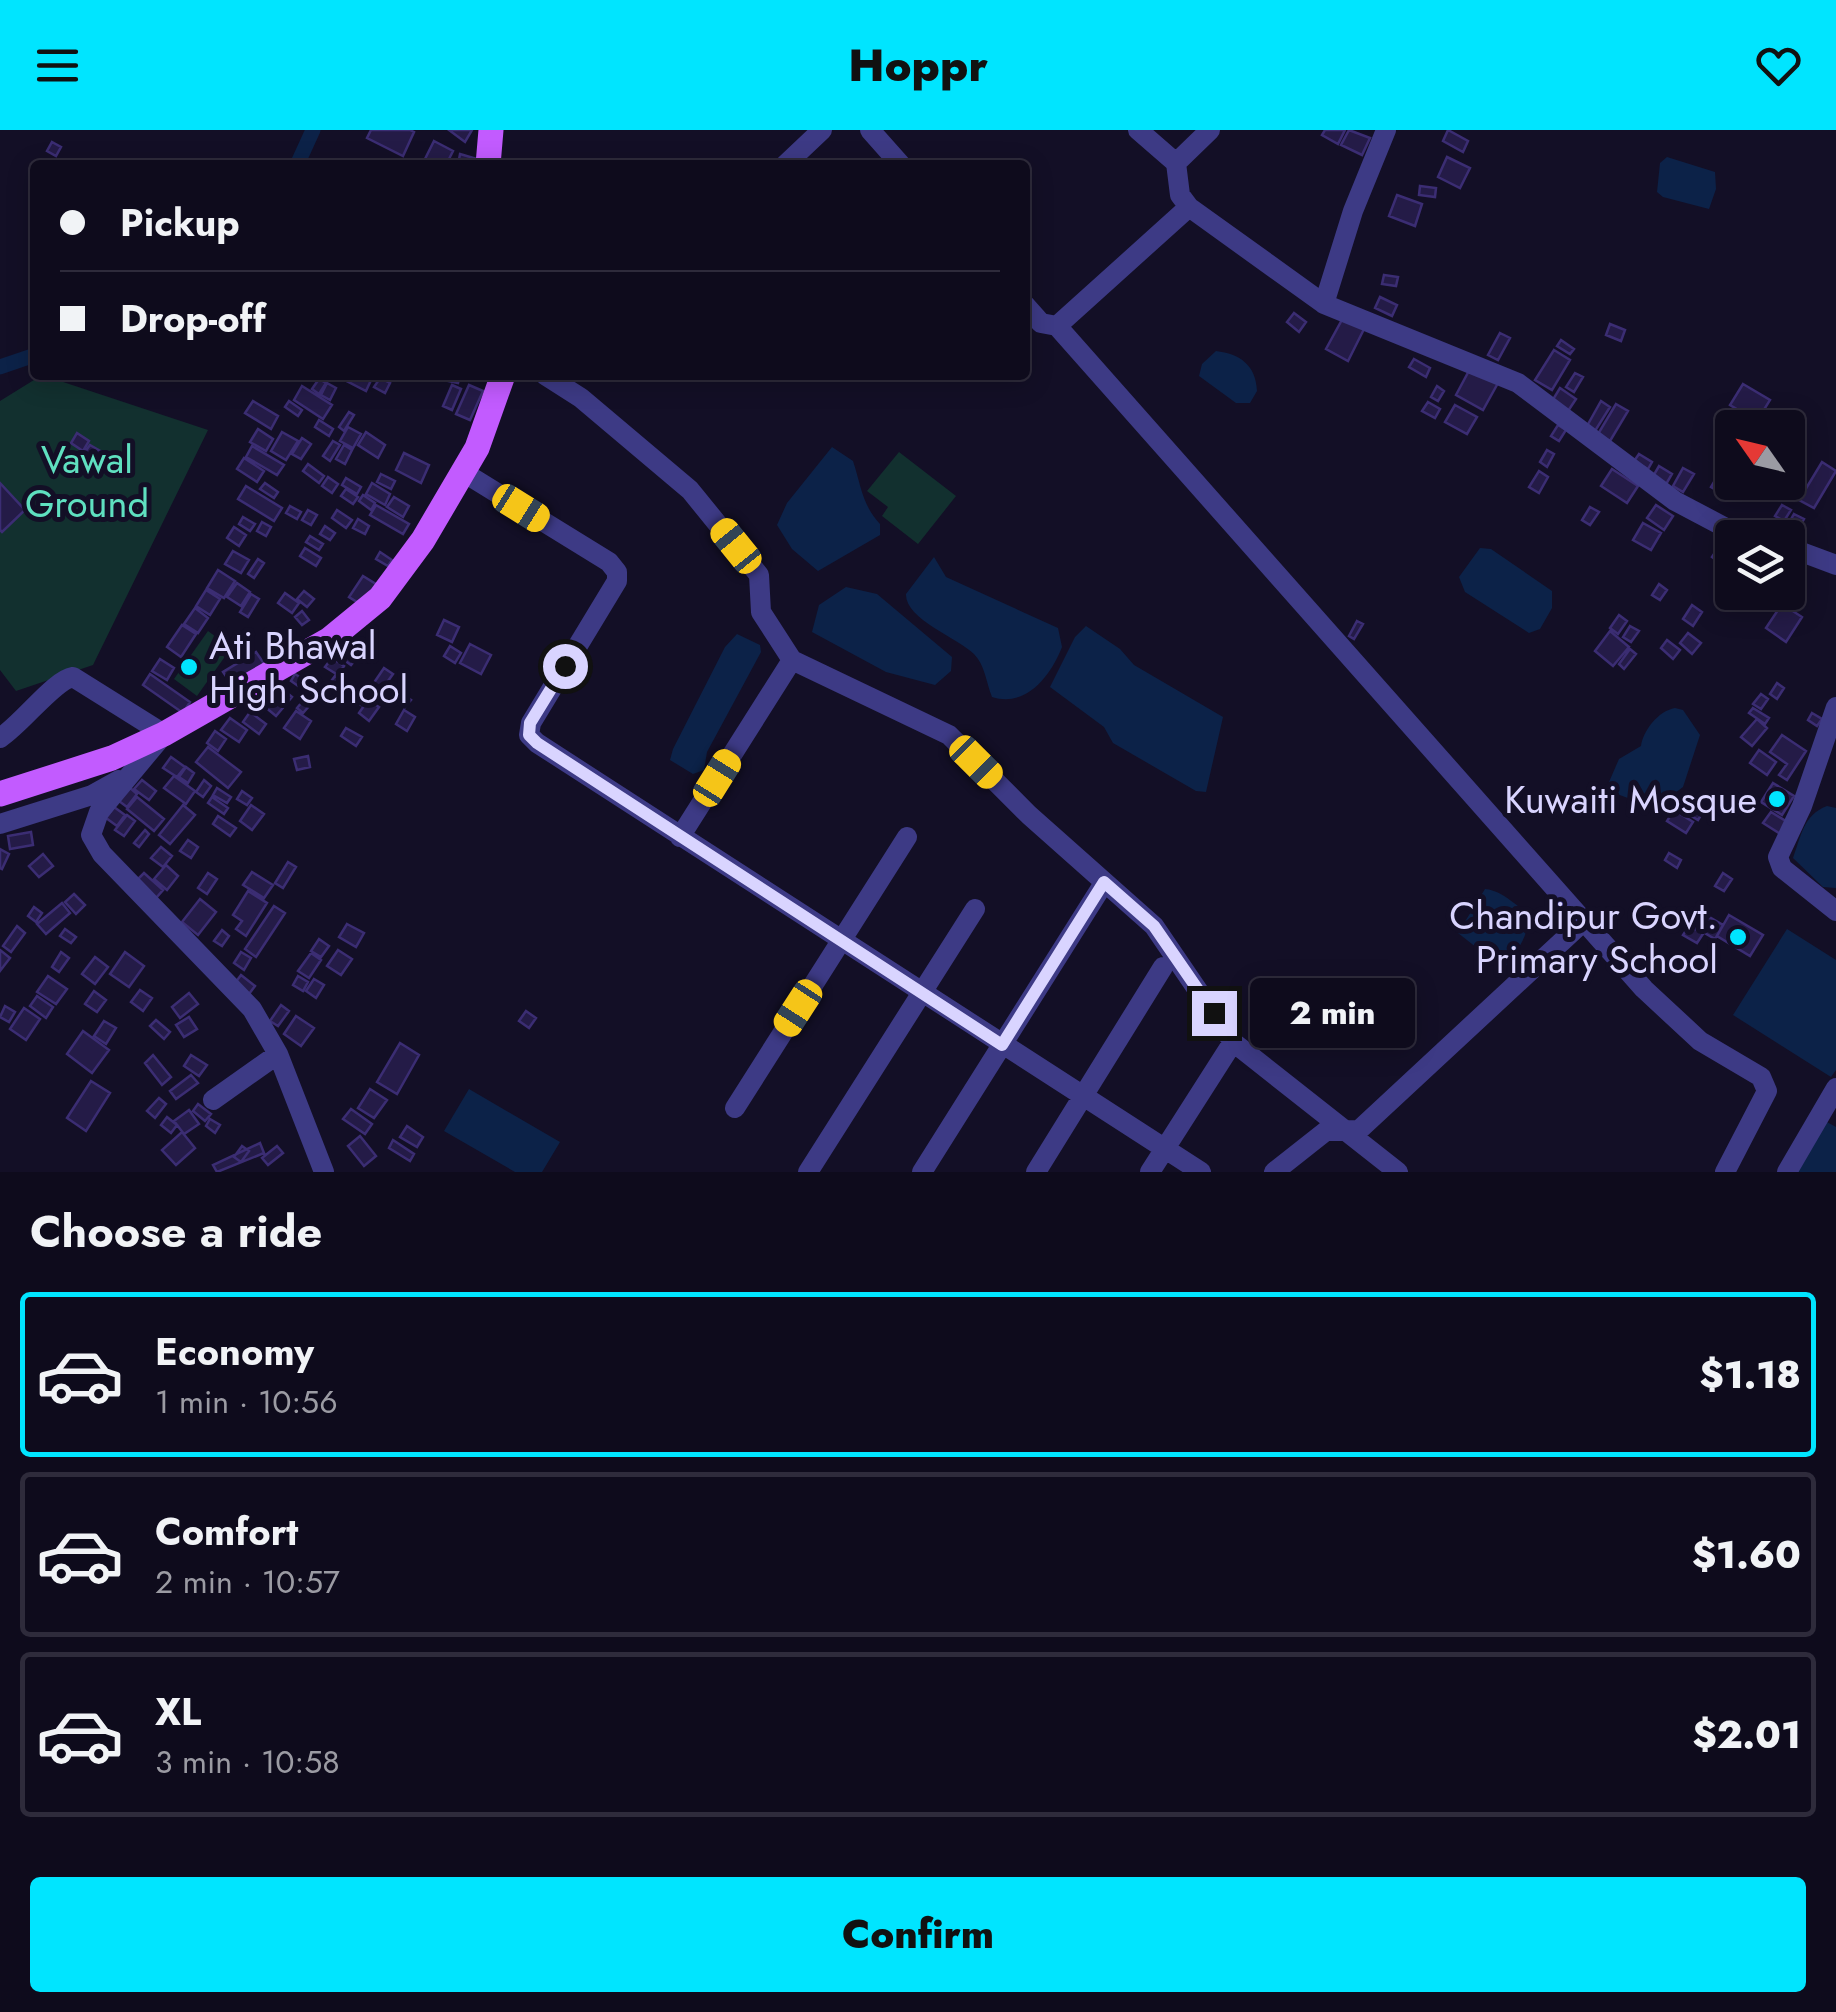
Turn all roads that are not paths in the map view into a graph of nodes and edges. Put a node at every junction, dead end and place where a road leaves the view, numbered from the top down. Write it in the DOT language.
graph roads {
  1 [pos="491,130"];
  2 [pos="822,130"];
  3 [pos="870,130"];
  4 [pos="1138,130"];
  5 [pos="1210,130"];
  6 [pos="1386,130"];
  7 [pos="488,160"];
  8 [pos="790,160"];
  9 [pos="897,160"];
  10 [pos="1176,163"];
  11 [pos="1189,207"];
  12 [pos="1324,304"];
  13 [pos="1030,310"];
  14 [pos="1056,326"];
  15 [pos="501,380"];
  16 [pos="557,380"];
  17 [pos="463,472"];
  18 [pos="1715,522"];
  19 [pos="1805,553"];
  20 [pos="1836,565"];
  21 [pos="792,660"];
  22 [pos="1836,707"];
  23 [pos="164,734"];
  24 [pos="0,738"];
  25 [pos="130,774"];
  26 [pos="8,793"];
  27 [pos="0,824"];
  28 [pos="680,837"];
  29 [pos="908,837"];
  30 [pos="1104,882"];
  31 [pos="975,909"];
  32 [pos="1836,910"];
  33 [pos="1584,921"];
  34 [pos="841,941"];
  35 [pos="1163,968"];
  36 [pos="922,993"];
  37 [pos="1234,1042"];
  38 [pos="1002,1045"];
  39 [pos="278,1054"];
  40 [pos="1836,1088"];
  41 [pos="1083,1098"];
  42 [pos="213,1100"];
  43 [pos="734,1108"];
  44 [pos="1345,1132"];
  45 [pos="1164,1149"];
  46 [pos="324,1172"];
  47 [pos="808,1172"];
  48 [pos="922,1172"];
  49 [pos="1036,1172"];
  50 [pos="1150,1172"];
  51 [pos="1201,1172"];
  52 [pos="1274,1172"];
  53 [pos="1398,1172"];
  54 [pos="1725,1172"];
  55 [pos="1787,1172"];
  1 -- 7 [label="main road"];
  2 -- 8 [label="street"];
  3 -- 9 [label="street"];
  4 -- 10 [label="street"];
  5 -- 10 [label="street"];
  6 -- 12 [label="street"];
  10 -- 11 [label="street"];
  11 -- 12 [label="street"];
  11 -- 14 [label="street"];
  12 -- 18 [label="street"];
  13 -- 14 [label="street"];
  14 -- 33 [label="street"];
  15 -- 17 [label="main road"];
  16 -- 21 [label="street"];
  17 -- 23 [label="main road"];
  17 -- 28 [label="street"];
  19 -- 20 [label="street"];
  21 -- 28 [label="street"];
  21 -- 30 [label="street"];
  22 -- 32 [label="street"];
  23 -- 24 [label="street"];
  23 -- 25 [label="street"];
  23 -- 26 [label="main road"];
  25 -- 27 [label="street"];
  25 -- 39 [label="street"];
  28 -- 34 [label="street"];
  29 -- 34 [label="street"];
  30 -- 37 [label="street"];
  30 -- 38 [label="street"];
  31 -- 36 [label="street"];
  33 -- 44 [label="street"];
  33 -- 54 [label="street"];
  34 -- 36 [label="street"];
  34 -- 43 [label="street"];
  35 -- 41 [label="street"];
  36 -- 38 [label="street"];
  36 -- 47 [label="street"];
  37 -- 44 [label="street"];
  37 -- 45 [label="street"];
  38 -- 41 [label="street"];
  38 -- 48 [label="street"];
  39 -- 42 [label="street"];
  39 -- 46 [label="street"];
  40 -- 55 [label="street"];
  41 -- 45 [label="street"];
  41 -- 49 [label="street"];
  44 -- 52 [label="street"];
  44 -- 53 [label="street"];
  45 -- 50 [label="street"];
  45 -- 51 [label="street"];
}
